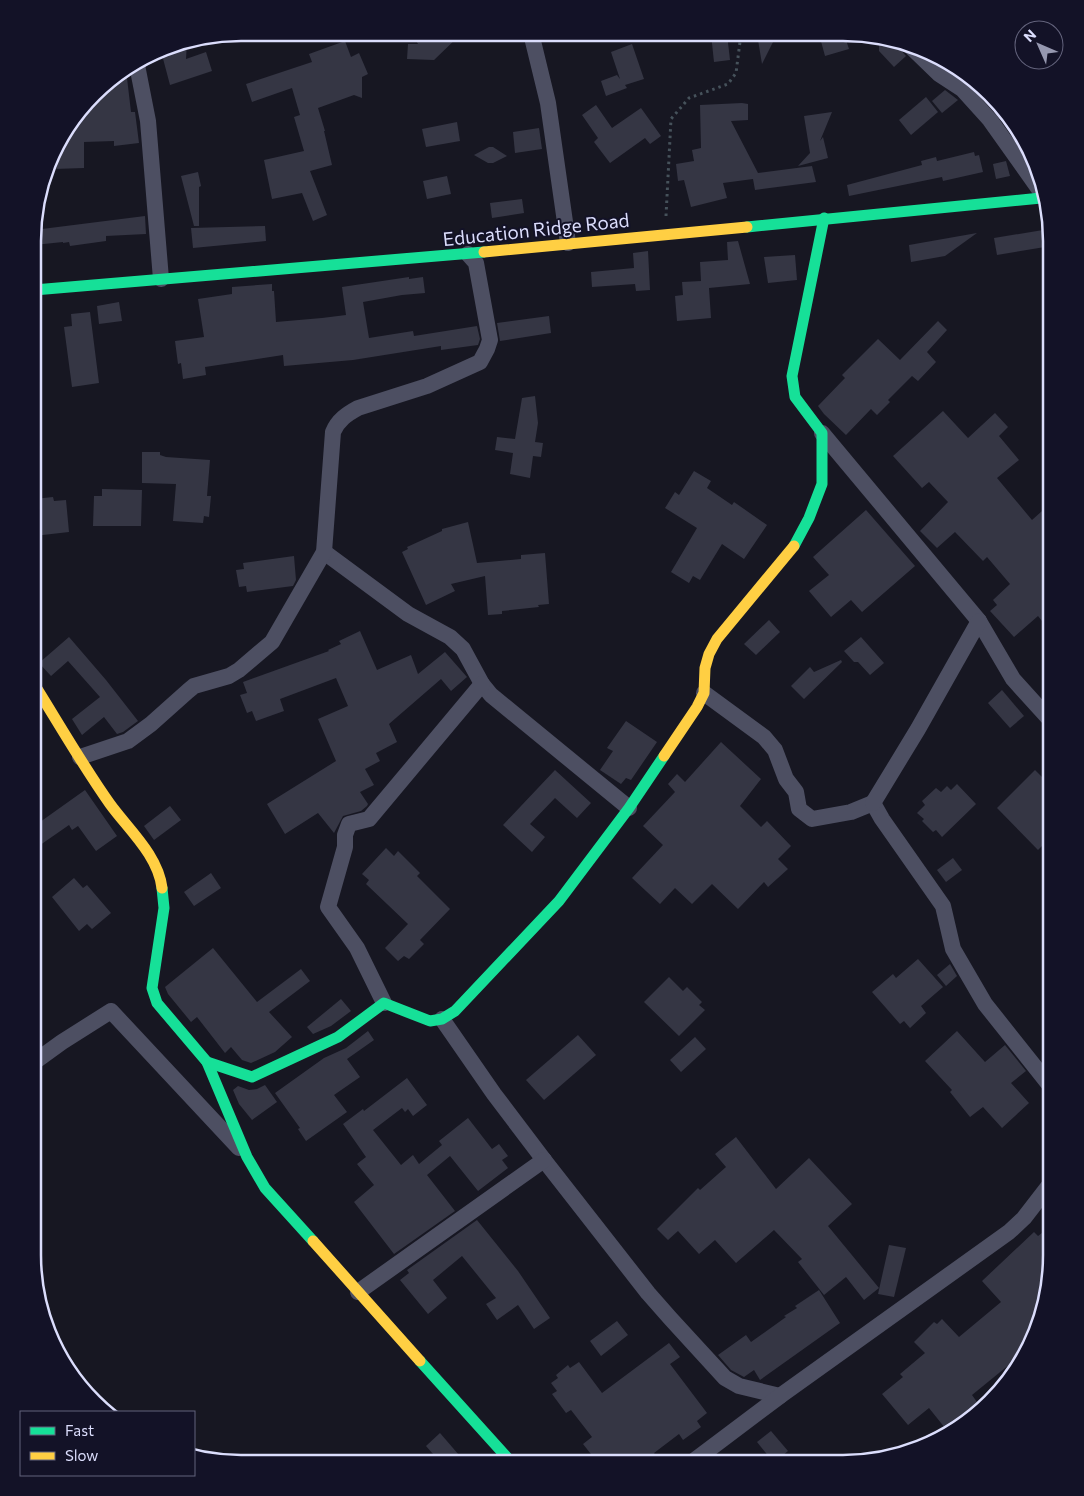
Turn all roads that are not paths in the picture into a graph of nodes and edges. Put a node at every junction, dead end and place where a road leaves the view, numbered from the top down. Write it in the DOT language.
graph roads {
  1 [pos="533,41"];
  2 [pos="922,57"];
  3 [pos="138,70"];
  4 [pos="1033,181"];
  5 [pos="1038,198"];
  6 [pos="824,218"];
  7 [pos="568,243"];
  8 [pos="468,254"];
  9 [pos="161,279"];
  10 [pos="41,289"];
  11 [pos="822,433"];
  12 [pos="324,552"];
  13 [pos="979,621"];
  14 [pos="482,684"];
  15 [pos="704,693"];
  16 [pos="41,695"];
  17 [pos="1043,712"];
  18 [pos="80,758"];
  19 [pos="873,803"];
  20 [pos="629,808"];
  21 [pos="384,1004"];
  22 [pos="442,1019"];
  23 [pos="41,1057"];
  24 [pos="207,1062"];
  25 [pos="1043,1077"];
  26 [pos="247,1157"];
  27 [pos="544,1160"];
  28 [pos="1043,1193"];
  29 [pos="358,1292"];
  30 [pos="780,1396"];
  31 [pos="505,1455"];
  32 [pos="702,1455"];
  1 -- 7 [label="street"];
  2 -- 4 [label="street"];
  3 -- 9 [label="street"];
  5 -- 6 [label="street, Education Ridge Road"];
  6 -- 7 [label="street, Education Ridge Road"];
  6 -- 11 [label="street"];
  7 -- 8 [label="street, Education Ridge Road"];
  8 -- 9 [label="street, Education Ridge Road"];
  8 -- 12 [label="street"];
  9 -- 10 [label="street, Education Ridge Road"];
  11 -- 13 [label="street"];
  11 -- 15 [label="street"];
  12 -- 14 [label="street"];
  12 -- 18 [label="street"];
  13 -- 17 [label="street"];
  13 -- 19 [label="street"];
  14 -- 20 [label="street"];
  14 -- 21 [label="street"];
  15 -- 19 [label="street"];
  15 -- 20 [label="street"];
  16 -- 18 [label="street"];
  18 -- 24 [label="street"];
  19 -- 25 [label="street"];
  20 -- 22 [label="street"];
  21 -- 22 [label="street"];
  21 -- 24 [label="street"];
  22 -- 27 [label="street"];
  23 -- 26 [label="street"];
  24 -- 26 [label="street"];
  26 -- 29 [label="street"];
  27 -- 29 [label="street"];
  27 -- 30 [label="street"];
  28 -- 30 [label="street"];
  29 -- 31 [label="street"];
  30 -- 32 [label="street"];
}
